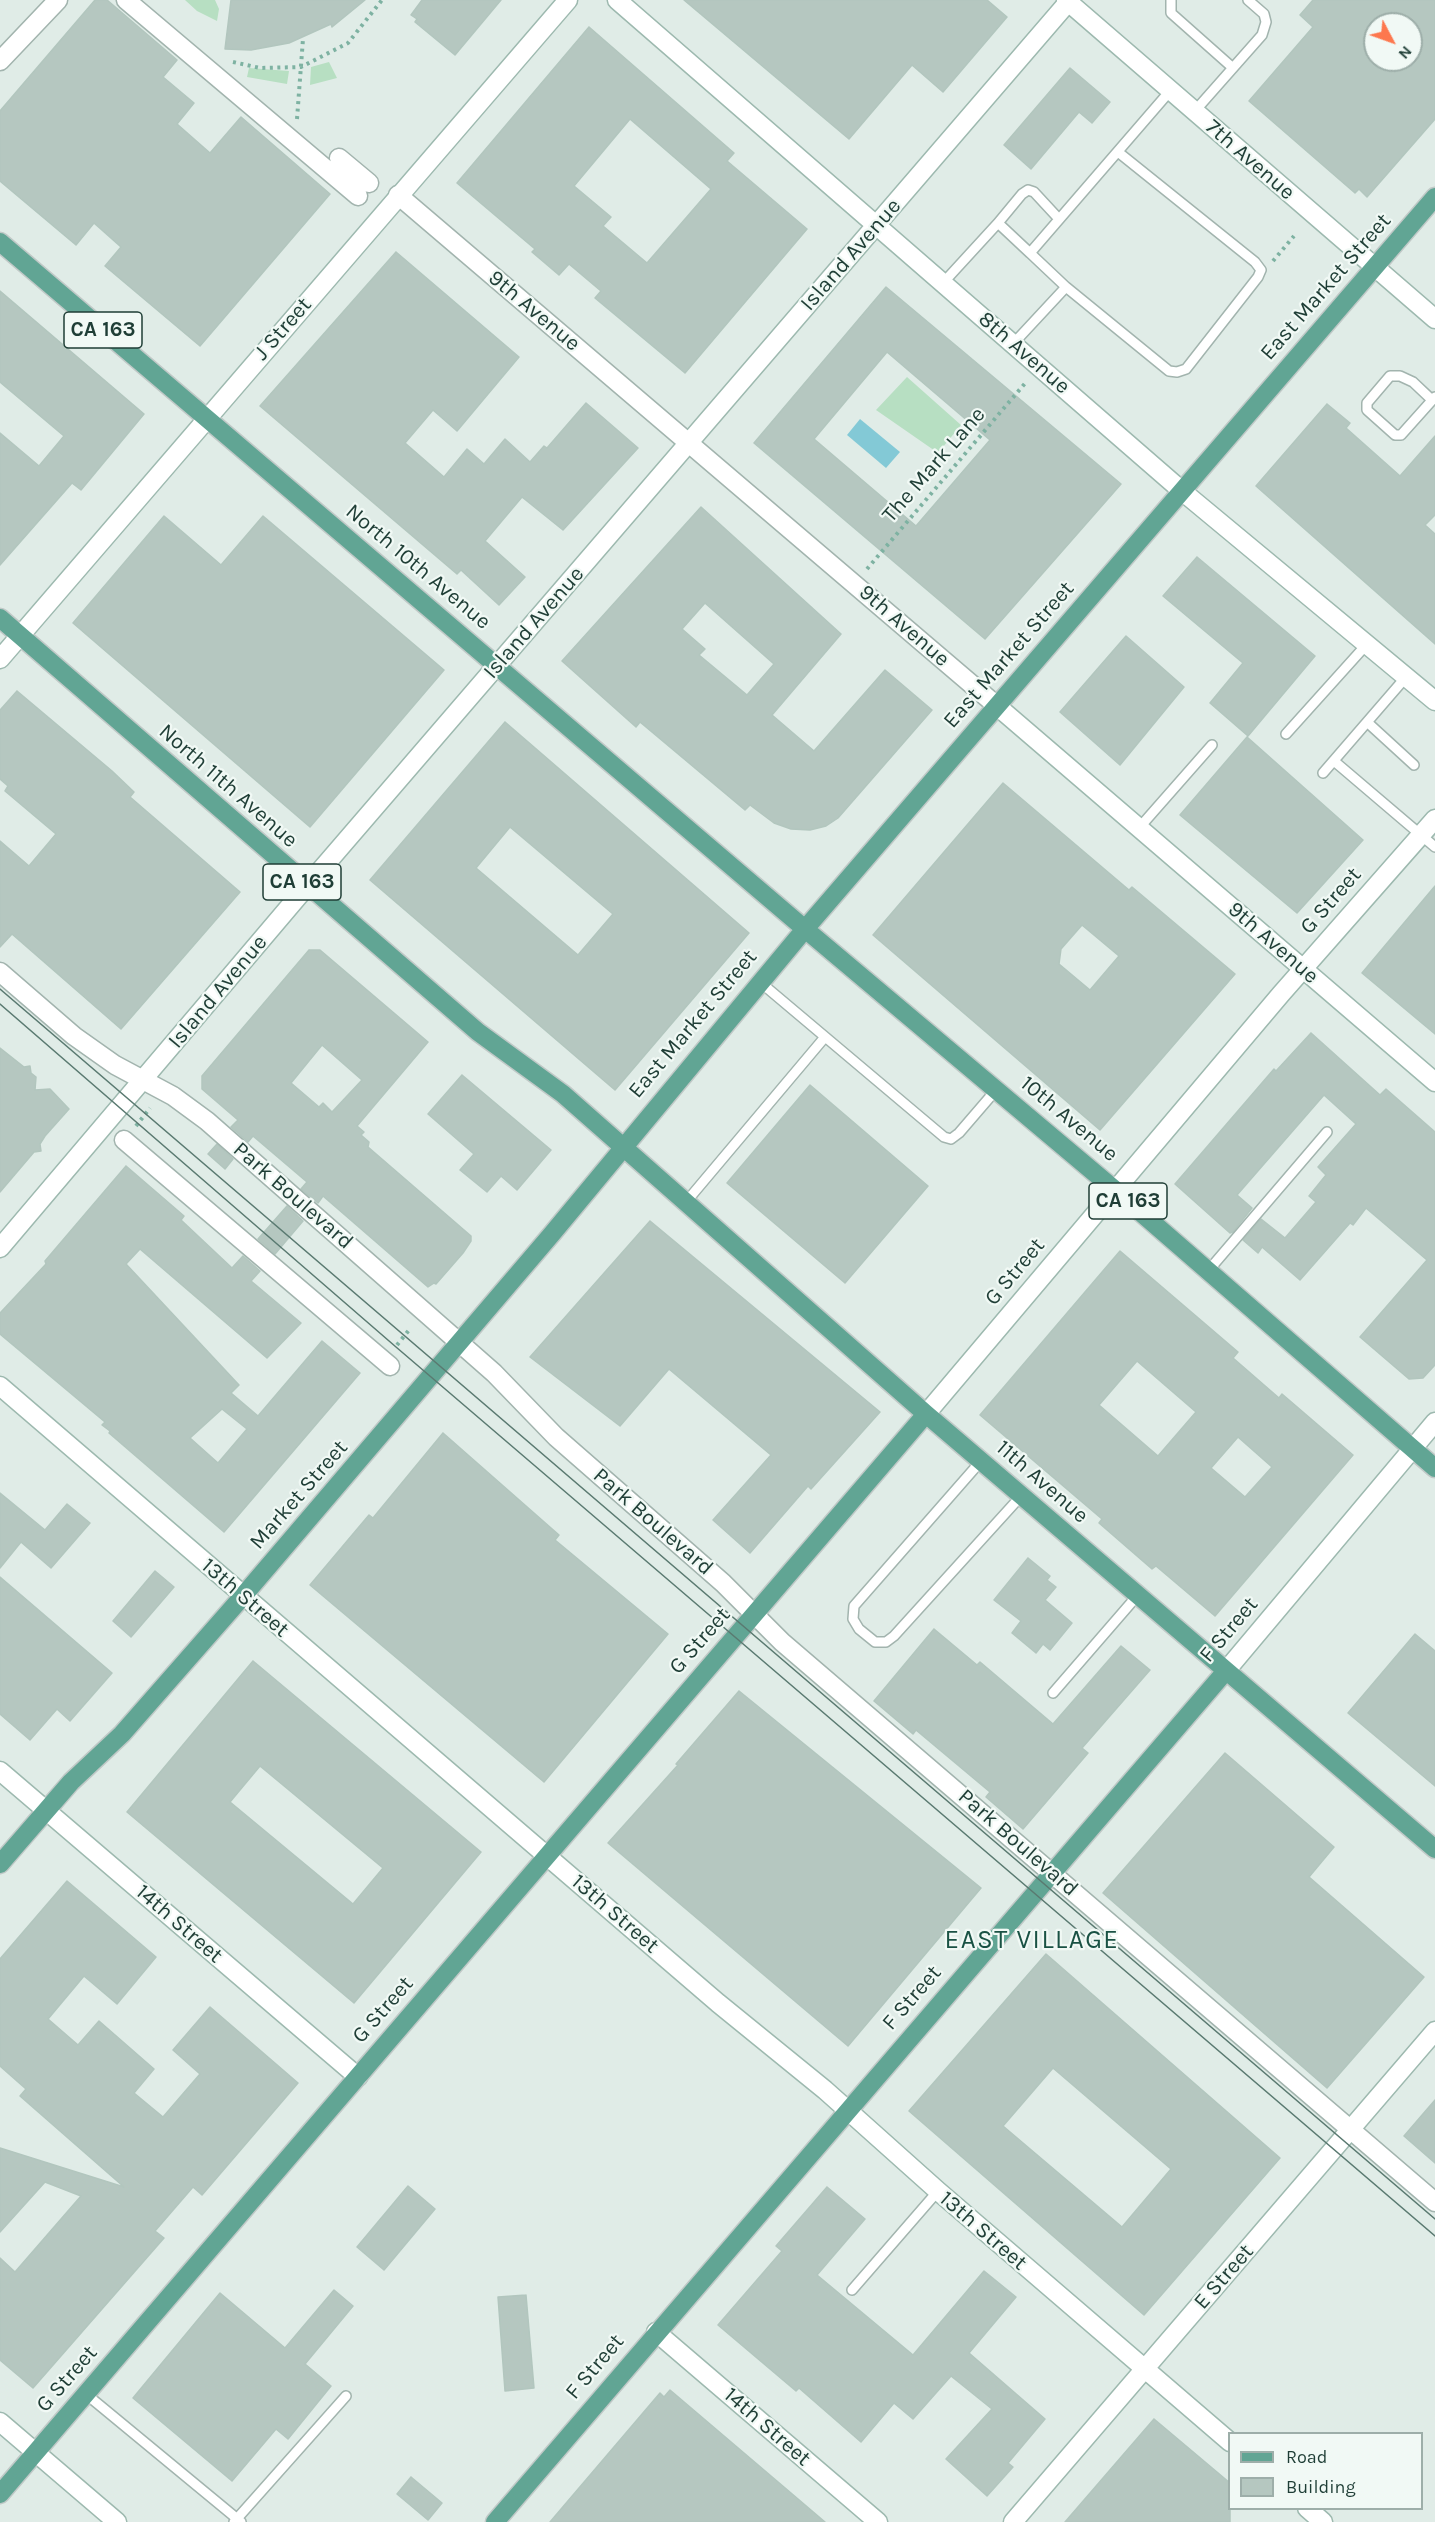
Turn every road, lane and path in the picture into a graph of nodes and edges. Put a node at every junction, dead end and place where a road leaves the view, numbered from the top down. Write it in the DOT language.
graph roads {
  1 [pos="58,0"];
  2 [pos="126,0"];
  3 [pos="382,0"];
  4 [pos="568,0"];
  5 [pos="617,0"];
  6 [pos="1171,0"];
  7 [pos="1248,0"];
  8 [pos="1068,1"];
  9 [pos="303,39"];
  10 [pos="228,60"];
  11 [pos="0,61"];
  12 [pos="300,67"];
  13 [pos="1233,68"];
  14 [pos="1170,91"];
  15 [pos="1194,112"];
  16 [pos="297,122"];
  17 [pos="1118,152"];
  18 [pos="339,158"];
  19 [pos="398,195"];
  20 [pos="1435,197"];
  21 [pos="1059,219"];
  22 [pos="998,224"];
  23 [pos="876,225"];
  24 [pos="1294,237"];
  25 [pos="0,242"];
  26 [pos="1030,253"];
  27 [pos="1270,264"];
  28 [pos="1374,268"];
  29 [pos="943,283"];
  30 [pos="1066,287"];
  31 [pos="1435,319"];
  32 [pos="1013,344"];
  33 [pos="1040,367"];
  34 [pos="1434,398"];
  35 [pos="207,418"];
  36 [pos="690,443"];
  37 [pos="1182,491"];
  38 [pos="854,584"];
  39 [pos="0,618"];
  40 [pos="20,636"];
  41 [pos="1367,644"];
  42 [pos="0,659"];
  43 [pos="497,665"];
  44 [pos="1406,677"];
  45 [pos="1435,701"];
  46 [pos="997,706"];
  47 [pos="1367,722"];
  48 [pos="1286,734"];
  49 [pos="1212,745"];
  50 [pos="1334,761"];
  51 [pos="1414,765"];
  52 [pos="1323,773"];
  53 [pos="1435,819"];
  54 [pos="1139,828"];
  55 [pos="1421,835"];
  56 [pos="1435,847"];
  57 [pos="307,886"];
  58 [pos="805,929"];
  59 [pos="1303,969"];
  60 [pos="0,972"];
  61 [pos="760,982"];
  62 [pos="825,1037"];
  63 [pos="143,1080"];
  64 [pos="1435,1082"];
  65 [pos="996,1090"];
  66 [pos="1328,1132"];
  67 [pos="124,1140"];
  68 [pos="622,1146"];
  69 [pos="1115,1190"];
  70 [pos="686,1202"];
  71 [pos="0,1248"];
  72 [pos="1208,1271"];
  73 [pos="460,1343"];
  74 [pos="390,1366"];
  75 [pos="0,1386"];
  76 [pos="926,1414"];
  77 [pos="1435,1422"];
  78 [pos="1413,1449"];
  79 [pos="981,1461"];
  80 [pos="1435,1468"];
  81 [pos="1021,1496"];
  82 [pos="243,1596"];
  83 [pos="1137,1596"];
  84 [pos="755,1614"];
  85 [pos="1225,1671"];
  86 [pos="1053,1693"];
  87 [pos="0,1771"];
  88 [pos="46,1810"];
  89 [pos="1435,1849"];
  90 [pos="547,1856"];
  91 [pos="0,1864"];
  92 [pos="1052,1873"];
  93 [pos="1435,2031"];
  94 [pos="358,2077"];
  95 [pos="847,2111"];
  96 [pos="1351,2129"];
  97 [pos="938,2192"];
  98 [pos="1435,2202"];
  99 [pos="852,2290"];
  100 [pos="656,2332"];
  101 [pos="1144,2369"];
  102 [pos="86,2394"];
  103 [pos="346,2396"];
  104 [pos="0,2422"];
  105 [pos="1228,2440"];
  106 [pos="35,2452"];
  107 [pos="0,2494"];
  108 [pos="1309,2510"];
  109 [pos="237,2521"];
  110 [pos="117,2522"];
  111 [pos="495,2522"];
  112 [pos="878,2522"];
  113 [pos="1013,2522"];
  114 [pos="1323,2522"];
  1 -- 11 [label="street"];
  2 -- 18 [label="street"];
  3 -- 12 [label="path"];
  4 -- 19 [label="street, J Street"];
  5 -- 23 [label="street, 8th Avenue"];
  6 -- 13 [label="lane"];
  7 -- 13 [label="lane"];
  8 -- 14 [label="street, 7th Avenue"];
  8 -- 23 [label="street, Island Avenue"];
  9 -- 12 [label="path"];
  10 -- 12 [label="path"];
  12 -- 16 [label="path"];
  13 -- 15 [label="lane"];
  14 -- 15 [label="street, 7th Avenue"];
  14 -- 17 [label="lane"];
  15 -- 28 [label="street, 7th Avenue"];
  17 -- 21 [label="lane"];
  17 -- 30 [label="lane"];
  19 -- 35 [label="street, J Street"];
  19 -- 36 [label="street, 9th Avenue"];
  20 -- 28 [label="main road, East Market Street"];
  21 -- 22 [label="lane"];
  21 -- 26 [label="lane"];
  22 -- 26 [label="lane"];
  22 -- 29 [label="lane"];
  23 -- 29 [label="street, 8th Avenue"];
  23 -- 36 [label="street, Island Avenue"];
  24 -- 27 [label="path"];
  25 -- 35 [label="main road, North 10th Avenue / CA 163"];
  26 -- 30 [label="lane"];
  28 -- 31 [label="street, 7th Avenue"];
  28 -- 37 [label="main road, East Market Street"];
  29 -- 32 [label="street, 8th Avenue"];
  30 -- 32 [label="lane"];
  32 -- 33 [label="street, 8th Avenue"];
  33 -- 37 [label="street, 8th Avenue"];
  33 -- 38 [label="path, The Mark Lane"];
  34 -- 34 [label="lane"];
  35 -- 40 [label="street, J Street"];
  35 -- 43 [label="main road, North 10th Avenue / CA 163"];
  36 -- 38 [label="street, 9th Avenue"];
  36 -- 43 [label="street, Island Avenue"];
  37 -- 41 [label="street, 8th Avenue"];
  37 -- 46 [label="main road, East Market Street"];
  38 -- 46 [label="street, 9th Avenue"];
  39 -- 40 [label="main road, North 11th Avenue / CA 163"];
  40 -- 42 [label="street, J Street"];
  40 -- 57 [label="main road, North 11th Avenue / CA 163"];
  41 -- 44 [label="street, 8th Avenue"];
  41 -- 48 [label="lane"];
  43 -- 57 [label="street, Island Avenue"];
  43 -- 58 [label="main road, North 10th Avenue / CA 163"];
  44 -- 45 [label="street, 8th Avenue"];
  44 -- 47 [label="lane"];
  46 -- 54 [label="street, 9th Avenue"];
  46 -- 58 [label="main road, East Market Street"];
  47 -- 50 [label="lane"];
  47 -- 51 [label="lane"];
  49 -- 54 [label="lane"];
  50 -- 52 [label="lane"];
  50 -- 55 [label="lane"];
  53 -- 55 [label="street, G Street"];
  54 -- 59 [label="street, 9th Avenue"];
  55 -- 56 [label="lane"];
  55 -- 59 [label="street, G Street"];
  57 -- 63 [label="street, Island Avenue"];
  57 -- 68 [label="main road, North 11th Avenue / CA 163"];
  58 -- 61 [label="main road, East Market Street"];
  58 -- 65 [label="main road, 10th Avenue / CA 163"];
  59 -- 64 [label="street, 9th Avenue"];
  59 -- 69 [label="street, G Street"];
  60 -- 63 [label="street, Park Boulevard"];
  61 -- 62 [label="lane"];
  61 -- 68 [label="main road, East Market Street"];
  62 -- 65 [label="lane"];
  62 -- 70 [label="lane"];
  63 -- 71 [label="street, Island Avenue"];
  63 -- 73 [label="street, Park Boulevard"];
  65 -- 69 [label="main road, 10th Avenue / CA 163"];
  66 -- 72 [label="lane"];
  67 -- 74 [label="street"];
  68 -- 70 [label="main road, 11th Avenue"];
  68 -- 73 [label="main road, Market Street"];
  69 -- 72 [label="main road, 10th Avenue / CA 163"];
  69 -- 76 [label="street, G Street"];
  70 -- 76 [label="main road, 11th Avenue"];
  72 -- 78 [label="main road, 10th Avenue / CA 163"];
  73 -- 82 [label="main road, Market Street"];
  73 -- 84 [label="street, Park Boulevard"];
  75 -- 82 [label="street, 13th Street"];
  76 -- 79 [label="main road, 11th Avenue"];
  76 -- 84 [label="main road, G Street"];
  77 -- 78 [label="street, F Street"];
  78 -- 80 [label="main road, 10th Avenue / CA 163"];
  78 -- 85 [label="street, F Street"];
  79 -- 81 [label="main road, 11th Avenue"];
  79 -- 81 [label="lane"];
  81 -- 83 [label="main road, 11th Avenue"];
  82 -- 88 [label="main road, Market Street"];
  82 -- 90 [label="street, 13th Street"];
  83 -- 85 [label="main road, 11th Avenue"];
  83 -- 86 [label="lane"];
  84 -- 90 [label="main road, G Street"];
  84 -- 92 [label="street, Park Boulevard"];
  85 -- 89 [label="main road, 11th Avenue"];
  85 -- 92 [label="main road, F Street"];
  87 -- 88 [label="street, 14th Street"];
  88 -- 91 [label="main road, Market Street"];
  88 -- 94 [label="street, 14th Street"];
  90 -- 94 [label="main road, G Street"];
  90 -- 95 [label="street, 13th Street"];
  92 -- 95 [label="main road, F Street"];
  92 -- 96 [label="street, Park Boulevard"];
  93 -- 96 [label="street, E Street"];
  94 -- 102 [label="main road, G Street"];
  95 -- 97 [label="street, 13th Street"];
  95 -- 100 [label="main road, F Street"];
  96 -- 98 [label="street, Park Boulevard"];
  96 -- 101 [label="street, E Street"];
  97 -- 99 [label="lane"];
  97 -- 101 [label="street, 13th Street"];
  100 -- 111 [label="main road, F Street"];
  100 -- 112 [label="street, 14th Street"];
  101 -- 105 [label="street, 13th Street"];
  101 -- 113 [label="street, E Street"];
  102 -- 106 [label="main road, G Street"];
  102 -- 109 [label="lane"];
  103 -- 109 [label="lane"];
  104 -- 106 [label="street"];
  106 -- 107 [label="main road, G Street"];
  106 -- 110 [label="street"];
  108 -- 114 [label="street"];
}
